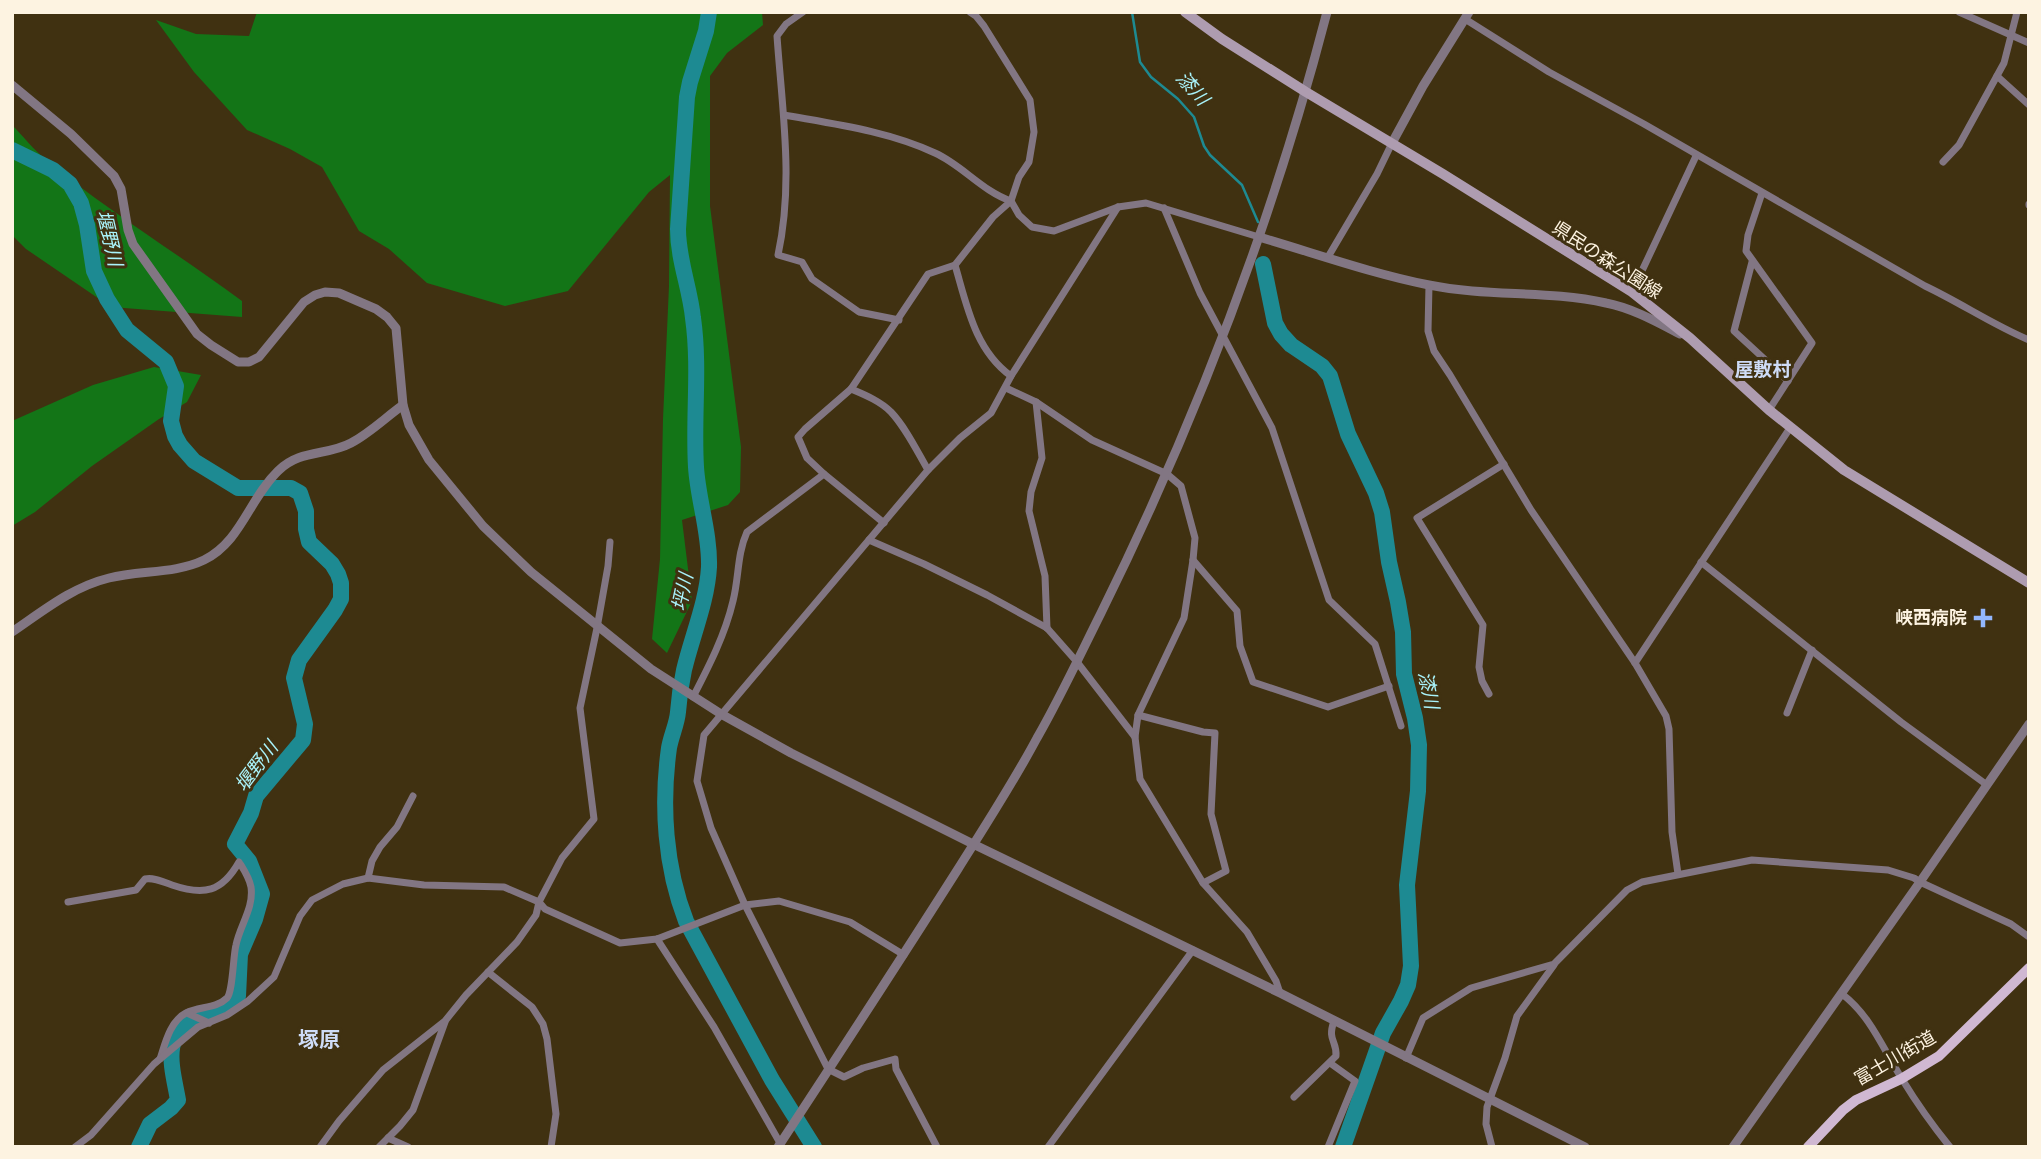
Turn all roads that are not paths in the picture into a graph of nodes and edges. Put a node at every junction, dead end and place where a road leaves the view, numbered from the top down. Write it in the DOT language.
graph roads {
  1 [pos="803,12"];
  2 [pos="970,12"];
  3 [pos="1185,12"];
  4 [pos="1326,12"];
  5 [pos="1959,12"];
  6 [pos="2017,12"];
  7 [pos="1467,15"];
  8 [pos="2011,36"];
  9 [pos="2029,43"];
  10 [pos="1997,76"];
  11 [pos="12,85"];
  12 [pos="1306,92"];
  13 [pos="2029,105"];
  14 [pos="784,115"];
  15 [pos="1392,143"];
  16 [pos="1696,156"];
  17 [pos="1943,163"];
  18 [pos="1762,193"];
  19 [pos="1011,201"];
  20 [pos="1118,207"];
  21 [pos="1164,208"];
  22 [pos="1259,237"];
  23 [pos="1328,257"];
  24 [pos="1752,262"];
  25 [pos="955,265"];
  26 [pos="1429,285"];
  27 [pos="1632,292"];
  28 [pos="899,320"];
  29 [pos="1223,337"];
  30 [pos="1690,338"];
  31 [pos="2029,340"];
  32 [pos="1011,376"];
  33 [pos="1788,381"];
  34 [pos="1006,388"];
  35 [pos="851,389"];
  36 [pos="1036,402"];
  37 [pos="403,405"];
  38 [pos="1769,410"];
  39 [pos="1790,428"];
  40 [pos="1504,464"];
  41 [pos="928,470"];
  42 [pos="824,474"];
  43 [pos="1167,474"];
  44 [pos="884,523"];
  45 [pos="869,540"];
  46 [pos="610,542"];
  47 [pos="1194,560"];
  48 [pos="1702,562"];
  49 [pos="2029,583"];
  50 [pos="597,628"];
  51 [pos="1047,628"];
  52 [pos="12,632"];
  53 [pos="1812,650"];
  54 [pos="1077,662"];
  55 [pos="1635,663"];
  56 [pos="1390,685"];
  57 [pos="1489,694"];
  58 [pos="693,697"];
  59 [pos="1787,713"];
  60 [pos="721,714"];
  61 [pos="1138,715"];
  62 [pos="2029,723"];
  63 [pos="1401,726"];
  64 [pos="1135,737"];
  65 [pos="1987,785"];
  66 [pos="413,796"];
  67 [pos="973,844"];
  68 [pos="1678,874"];
  69 [pos="368,878"];
  70 [pos="1920,882"];
  71 [pos="1203,883"];
  72 [pos="68,902"];
  73 [pos="539,902"];
  74 [pos="745,905"];
  75 [pos="2029,937"];
  76 [pos="657,939"];
  77 [pos="1193,950"];
  78 [pos="904,955"];
  79 [pos="1554,964"];
  80 [pos="2029,968"];
  81 [pos="488,972"];
  82 [pos="1280,993"];
  83 [pos="1842,994"];
  84 [pos="188,1014"];
  85 [pos="445,1021"];
  86 [pos="1334,1021"];
  87 [pos="207,1022"];
  88 [pos="161,1058"];
  89 [pos="1406,1058"];
  90 [pos="1331,1063"];
  91 [pos="828,1069"];
  92 [pos="1901,1079"];
  93 [pos="1294,1097"];
  94 [pos="1489,1098"];
  95 [pos="388,1138"];
  96 [pos="779,1145"];
  97 [pos="75,1147"];
  98 [pos="320,1147"];
  99 [pos="379,1147"];
  100 [pos="408,1147"];
  101 [pos="551,1147"];
  102 [pos="937,1147"];
  103 [pos="1048,1147"];
  104 [pos="1328,1147"];
  105 [pos="1492,1147"];
  106 [pos="1585,1147"];
  107 [pos="1733,1147"];
  108 [pos="1808,1147"];
  109 [pos="1950,1147"];
  1 -- 14 [label="street"];
  2 -- 19 [label="street"];
  3 -- 12 [label="main road, 県民の森公園線"];
  4 -- 12 [label="street"];
  5 -- 8 [label="street"];
  6 -- 8 [label="street"];
  7 -- 15 [label="street"];
  7 -- 16 [label="street"];
  8 -- 9 [label="street"];
  8 -- 10 [label="street"];
  10 -- 13 [label="street"];
  10 -- 17 [label="street"];
  11 -- 37 [label="street"];
  12 -- 15 [label="main road, 県民の森公園線"];
  12 -- 22 [label="street"];
  14 -- 19 [label="street"];
  14 -- 28 [label="street"];
  15 -- 23 [label="street"];
  15 -- 27 [label="main road, 県民の森公園線"];
  16 -- 18 [label="street"];
  16 -- 27 [label="street"];
  18 -- 24 [label="street"];
  18 -- 31 [label="street"];
  19 -- 20 [label="street"];
  19 -- 25 [label="street"];
  20 -- 21 [label="street"];
  20 -- 32 [label="street"];
  21 -- 22 [label="street"];
  21 -- 29 [label="street"];
  22 -- 23 [label="street"];
  22 -- 29 [label="street"];
  23 -- 26 [label="street"];
  24 -- 33 [label="street"];
  24 -- 33 [label="street"];
  25 -- 28 [label="street"];
  25 -- 32 [label="street"];
  26 -- 30 [label="street"];
  26 -- 40 [label="street"];
  27 -- 30 [label="main road, 県民の森公園線"];
  28 -- 35 [label="street"];
  29 -- 43 [label="street"];
  29 -- 56 [label="street"];
  30 -- 38 [label="main road, 県民の森公園線"];
  32 -- 34 [label="street"];
  33 -- 38 [label="street"];
  34 -- 36 [label="street"];
  34 -- 41 [label="street"];
  35 -- 41 [label="street"];
  35 -- 42 [label="street"];
  36 -- 43 [label="street"];
  36 -- 51 [label="street"];
  37 -- 50 [label="street"];
  37 -- 52 [label="street"];
  38 -- 39 [label="main road, 県民の森公園線"];
  39 -- 48 [label="street"];
  39 -- 49 [label="main road, 県民の森公園線"];
  40 -- 55 [label="street"];
  40 -- 57 [label="street"];
  41 -- 44 [label="street"];
  42 -- 44 [label="street"];
  42 -- 58 [label="street"];
  43 -- 47 [label="street"];
  43 -- 54 [label="street"];
  44 -- 45 [label="street"];
  45 -- 51 [label="street"];
  45 -- 60 [label="street"];
  46 -- 50 [label="street"];
  47 -- 56 [label="street"];
  47 -- 61 [label="street"];
  48 -- 53 [label="street"];
  48 -- 55 [label="street"];
  50 -- 58 [label="street"];
  50 -- 73 [label="street"];
  51 -- 54 [label="street"];
  53 -- 59 [label="street"];
  53 -- 65 [label="street"];
  54 -- 64 [label="street"];
  54 -- 67 [label="street"];
  55 -- 68 [label="street"];
  56 -- 63 [label="street"];
  58 -- 60 [label="street"];
  60 -- 67 [label="street"];
  60 -- 74 [label="street"];
  61 -- 64 [label="street"];
  61 -- 71 [label="street"];
  62 -- 65 [label="street"];
  64 -- 71 [label="street"];
  65 -- 70 [label="street"];
  66 -- 69 [label="street"];
  67 -- 77 [label="street"];
  67 -- 78 [label="street"];
  68 -- 70 [label="street"];
  68 -- 79 [label="street"];
  69 -- 73 [label="street"];
  69 -- 87 [label="street"];
  70 -- 75 [label="street"];
  70 -- 83 [label="street"];
  71 -- 82 [label="street"];
  72 -- 84 [label="street"];
  73 -- 76 [label="street"];
  73 -- 81 [label="street"];
  74 -- 76 [label="street"];
  74 -- 78 [label="street"];
  74 -- 91 [label="street"];
  76 -- 96 [label="street"];
  77 -- 82 [label="street"];
  77 -- 103 [label="street"];
  78 -- 91 [label="street"];
  79 -- 89 [label="street"];
  79 -- 94 [label="street"];
  80 -- 92 [label="main road, 富士川街道"];
  81 -- 85 [label="street"];
  81 -- 101 [label="street"];
  82 -- 86 [label="street"];
  83 -- 92 [label="street"];
  83 -- 107 [label="street"];
  84 -- 87 [label="street"];
  84 -- 88 [label="street"];
  85 -- 95 [label="street"];
  85 -- 98 [label="street"];
  86 -- 89 [label="street"];
  86 -- 90 [label="street"];
  87 -- 88 [label="street"];
  88 -- 97 [label="street"];
  89 -- 94 [label="street"];
  90 -- 93 [label="street"];
  90 -- 104 [label="street"];
  91 -- 96 [label="street"];
  91 -- 102 [label="street"];
  92 -- 108 [label="main road, 富士川街道"];
  92 -- 109 [label="street"];
  94 -- 105 [label="street"];
  94 -- 106 [label="street"];
  95 -- 99 [label="street"];
  95 -- 100 [label="street"];
}
